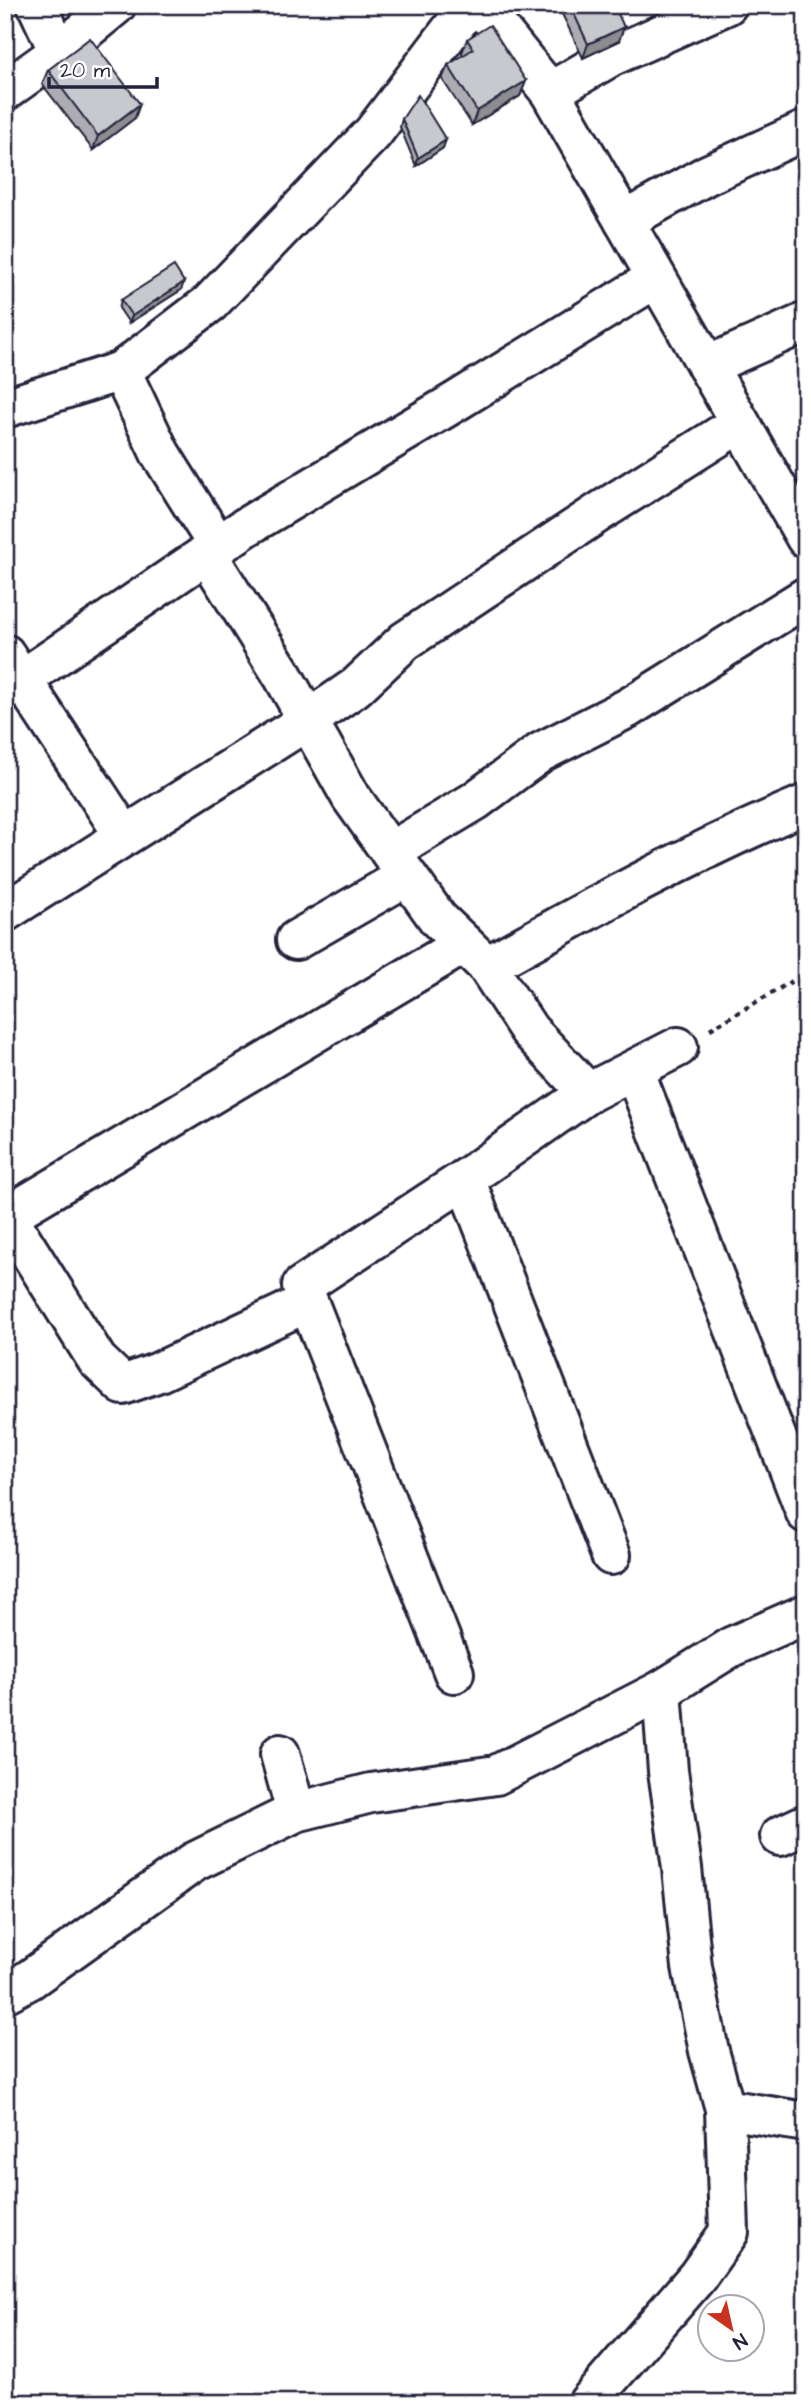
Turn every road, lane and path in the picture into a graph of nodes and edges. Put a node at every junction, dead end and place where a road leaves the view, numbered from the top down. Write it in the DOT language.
graph roads {
  1 [pos="37,5"];
  2 [pos="116,5"];
  3 [pos="470,5"];
  4 [pos="480,5"];
  5 [pos="727,5"];
  6 [pos="59,52"];
  7 [pos="5,91"];
  8 [pos="550,92"];
  9 [pos="806,130"];
  10 [pos="624,221"];
  11 [pos="656,278"];
  12 [pos="806,322"];
  13 [pos="707,366"];
  14 [pos="121,371"];
  15 [pos="5,408"];
  16 [pos="740,423"];
  17 [pos="806,538"];
  18 [pos="212,550"];
  19 [pos="806,597"];
  20 [pos="11,675"];
  21 [pos="308,720"];
  22 [pos="806,804"];
  23 [pos="124,835"];
  24 [pos="399,864"];
  25 [pos="5,912"];
  26 [pos="296,940"];
  27 [pos="475,955"];
  28 [pos="806,973"];
  29 [pos="678,1047"];
  30 [pos="634,1070"];
  31 [pos="588,1093"];
  32 [pos="465,1179"];
  33 [pos="6,1217"];
  34 [pos="308,1302"];
  35 [pos="806,1513"];
  36 [pos="611,1555"];
  37 [pos="806,1614"];
  38 [pos="454,1673"];
  39 [pos="662,1690"];
  40 [pos="280,1754"];
  41 [pos="296,1812"];
  42 [pos="5,1993"];
  43 [pos="725,2109"];
  44 [pos="806,2122"];
  45 [pos="588,2403"];
  1 -- 6 [label="street"];
  2 -- 6 [label="street"];
  3 -- 14 [label="street"];
  4 -- 8 [label="street"];
  5 -- 8 [label="street"];
  6 -- 7 [label="street"];
  8 -- 10 [label="street"];
  9 -- 10 [label="street"];
  10 -- 11 [label="street"];
  11 -- 13 [label="street"];
  11 -- 18 [label="street"];
  12 -- 13 [label="street"];
  13 -- 16 [label="street"];
  14 -- 15 [label="street"];
  14 -- 18 [label="street"];
  16 -- 17 [label="street"];
  16 -- 21 [label="street"];
  18 -- 20 [label="street"];
  18 -- 21 [label="street"];
  19 -- 24 [label="street"];
  20 -- 23 [label="street"];
  21 -- 23 [label="street"];
  21 -- 24 [label="street"];
  22 -- 27 [label="street"];
  23 -- 25 [label="street"];
  24 -- 26 [label="street"];
  24 -- 27 [label="street"];
  27 -- 31 [label="street"];
  27 -- 33 [label="street"];
  28 -- 29 [label="path"];
  29 -- 30 [label="street"];
  30 -- 31 [label="street"];
  30 -- 35 [label="street"];
  31 -- 32 [label="street"];
  32 -- 34 [label="street"];
  32 -- 36 [label="street"];
  33 -- 34 [label="street"];
  34 -- 38 [label="street"];
  37 -- 39 [label="street"];
  39 -- 41 [label="street"];
  39 -- 43 [label="street"];
  40 -- 41 [label="street"];
  41 -- 42 [label="street"];
  43 -- 44 [label="street"];
  43 -- 45 [label="street"];
}
